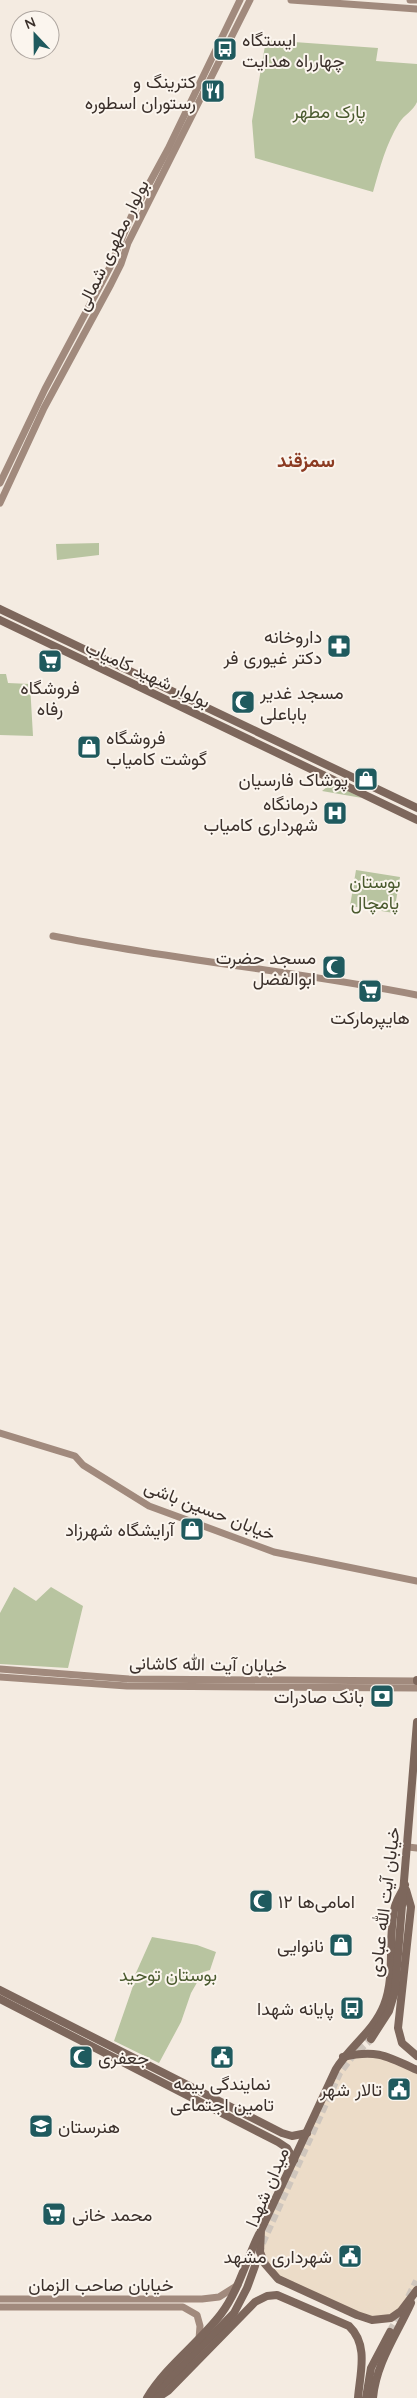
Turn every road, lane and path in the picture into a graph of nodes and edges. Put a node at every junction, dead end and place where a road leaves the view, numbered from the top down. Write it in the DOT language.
graph roads {
  1 [pos="240,0"];
  2 [pos="250,0"];
  3 [pos="291,0"];
  4 [pos="410,0"];
  5 [pos="417,0"];
  6 [pos="417,9"];
  7 [pos="0,482"];
  8 [pos="0,503"];
  9 [pos="0,609"];
  10 [pos="0,620"];
  11 [pos="39,628"];
  12 [pos="35,637"];
  13 [pos="417,808"];
  14 [pos="417,820"];
  15 [pos="53,936"];
  16 [pos="413,994"];
  17 [pos="0,1433"];
  18 [pos="417,1581"];
  19 [pos="0,1669"];
  20 [pos="0,1677"];
  21 [pos="417,1680"];
  22 [pos="128,1682"];
  23 [pos="417,1688"];
  24 [pos="417,1722"];
  25 [pos="408,1847"];
  26 [pos="417,1848"];
  27 [pos="405,1886"];
  28 [pos="0,1990"];
  29 [pos="0,1999"];
  30 [pos="371,2039"];
  31 [pos="417,2056"];
  32 [pos="343,2057"];
  33 [pos="417,2070"];
  34 [pos="307,2133"];
  35 [pos="294,2160"];
  36 [pos="261,2230"];
  37 [pos="255,2266"];
  38 [pos="238,2285"];
  39 [pos="416,2292"];
  40 [pos="0,2299"];
  41 [pos="0,2306"];
  42 [pos="390,2332"];
  43 [pos="199,2339"];
  44 [pos="149,2398"];
  45 [pos="158,2398"];
  46 [pos="358,2398"];
  47 [pos="366,2398"];
  48 [pos="374,2398"];
  1 -- 7 [label="main road, بولوار مطهری شمالی"];
  2 -- 8 [label="main road, بولوار مطهری شمالی"];
  3 -- 6 [label="main road"];
  4 -- 5 [label="main road"];
  9 -- 11 [label="main road, بولوار شهید کامیاب"];
  10 -- 12 [label="main road, بولوار شهید کامیاب"];
  11 -- 12 [label="main road"];
  11 -- 13 [label="main road, بولوار شهید کامیاب"];
  12 -- 14 [label="main road, بولوار شهید کامیاب"];
  15 -- 16 [label="main road"];
  17 -- 18 [label="main road, خیابان حسین باشی"];
  19 -- 22 [label="main road, خیابان آیت الله کاشانی"];
  20 -- 22 [label="main road"];
  21 -- 22 [label="main road, خیابان آیت الله کاشانی"];
  22 -- 23 [label="main road"];
  24 -- 25 [label="main road, خیابان آیت الله عبادی"];
  25 -- 26 [label="main road"];
  25 -- 27 [label="main road, خیابان آیت الله عبادی"];
  27 -- 30 [label="main road, خیابان آیت الله عبادی"];
  27 -- 31 [label="main road"];
  27 -- 32 [label="main road, خیابان آیت الله عبادی"];
  28 -- 34 [label="main road"];
  29 -- 35 [label="main road"];
  32 -- 33 [label="main road"];
  32 -- 34 [label="main road, میدان شهدا"];
  34 -- 35 [label="main road, میدان شهدا"];
  35 -- 36 [label="main road, میدان شهدا"];
  36 -- 38 [label="main road"];
  36 -- 39 [label="main road, میدان شهدا"];
  37 -- 44 [label="main road"];
  38 -- 40 [label="main road, خیابان صاحب الزمان"];
  38 -- 43 [label="main road"];
  39 -- 48 [label="main road"];
  41 -- 43 [label="main road"];
  42 -- 47 [label="main road"];
  43 -- 44 [label="main road"];
  45 -- 46 [label="main road"];
}
